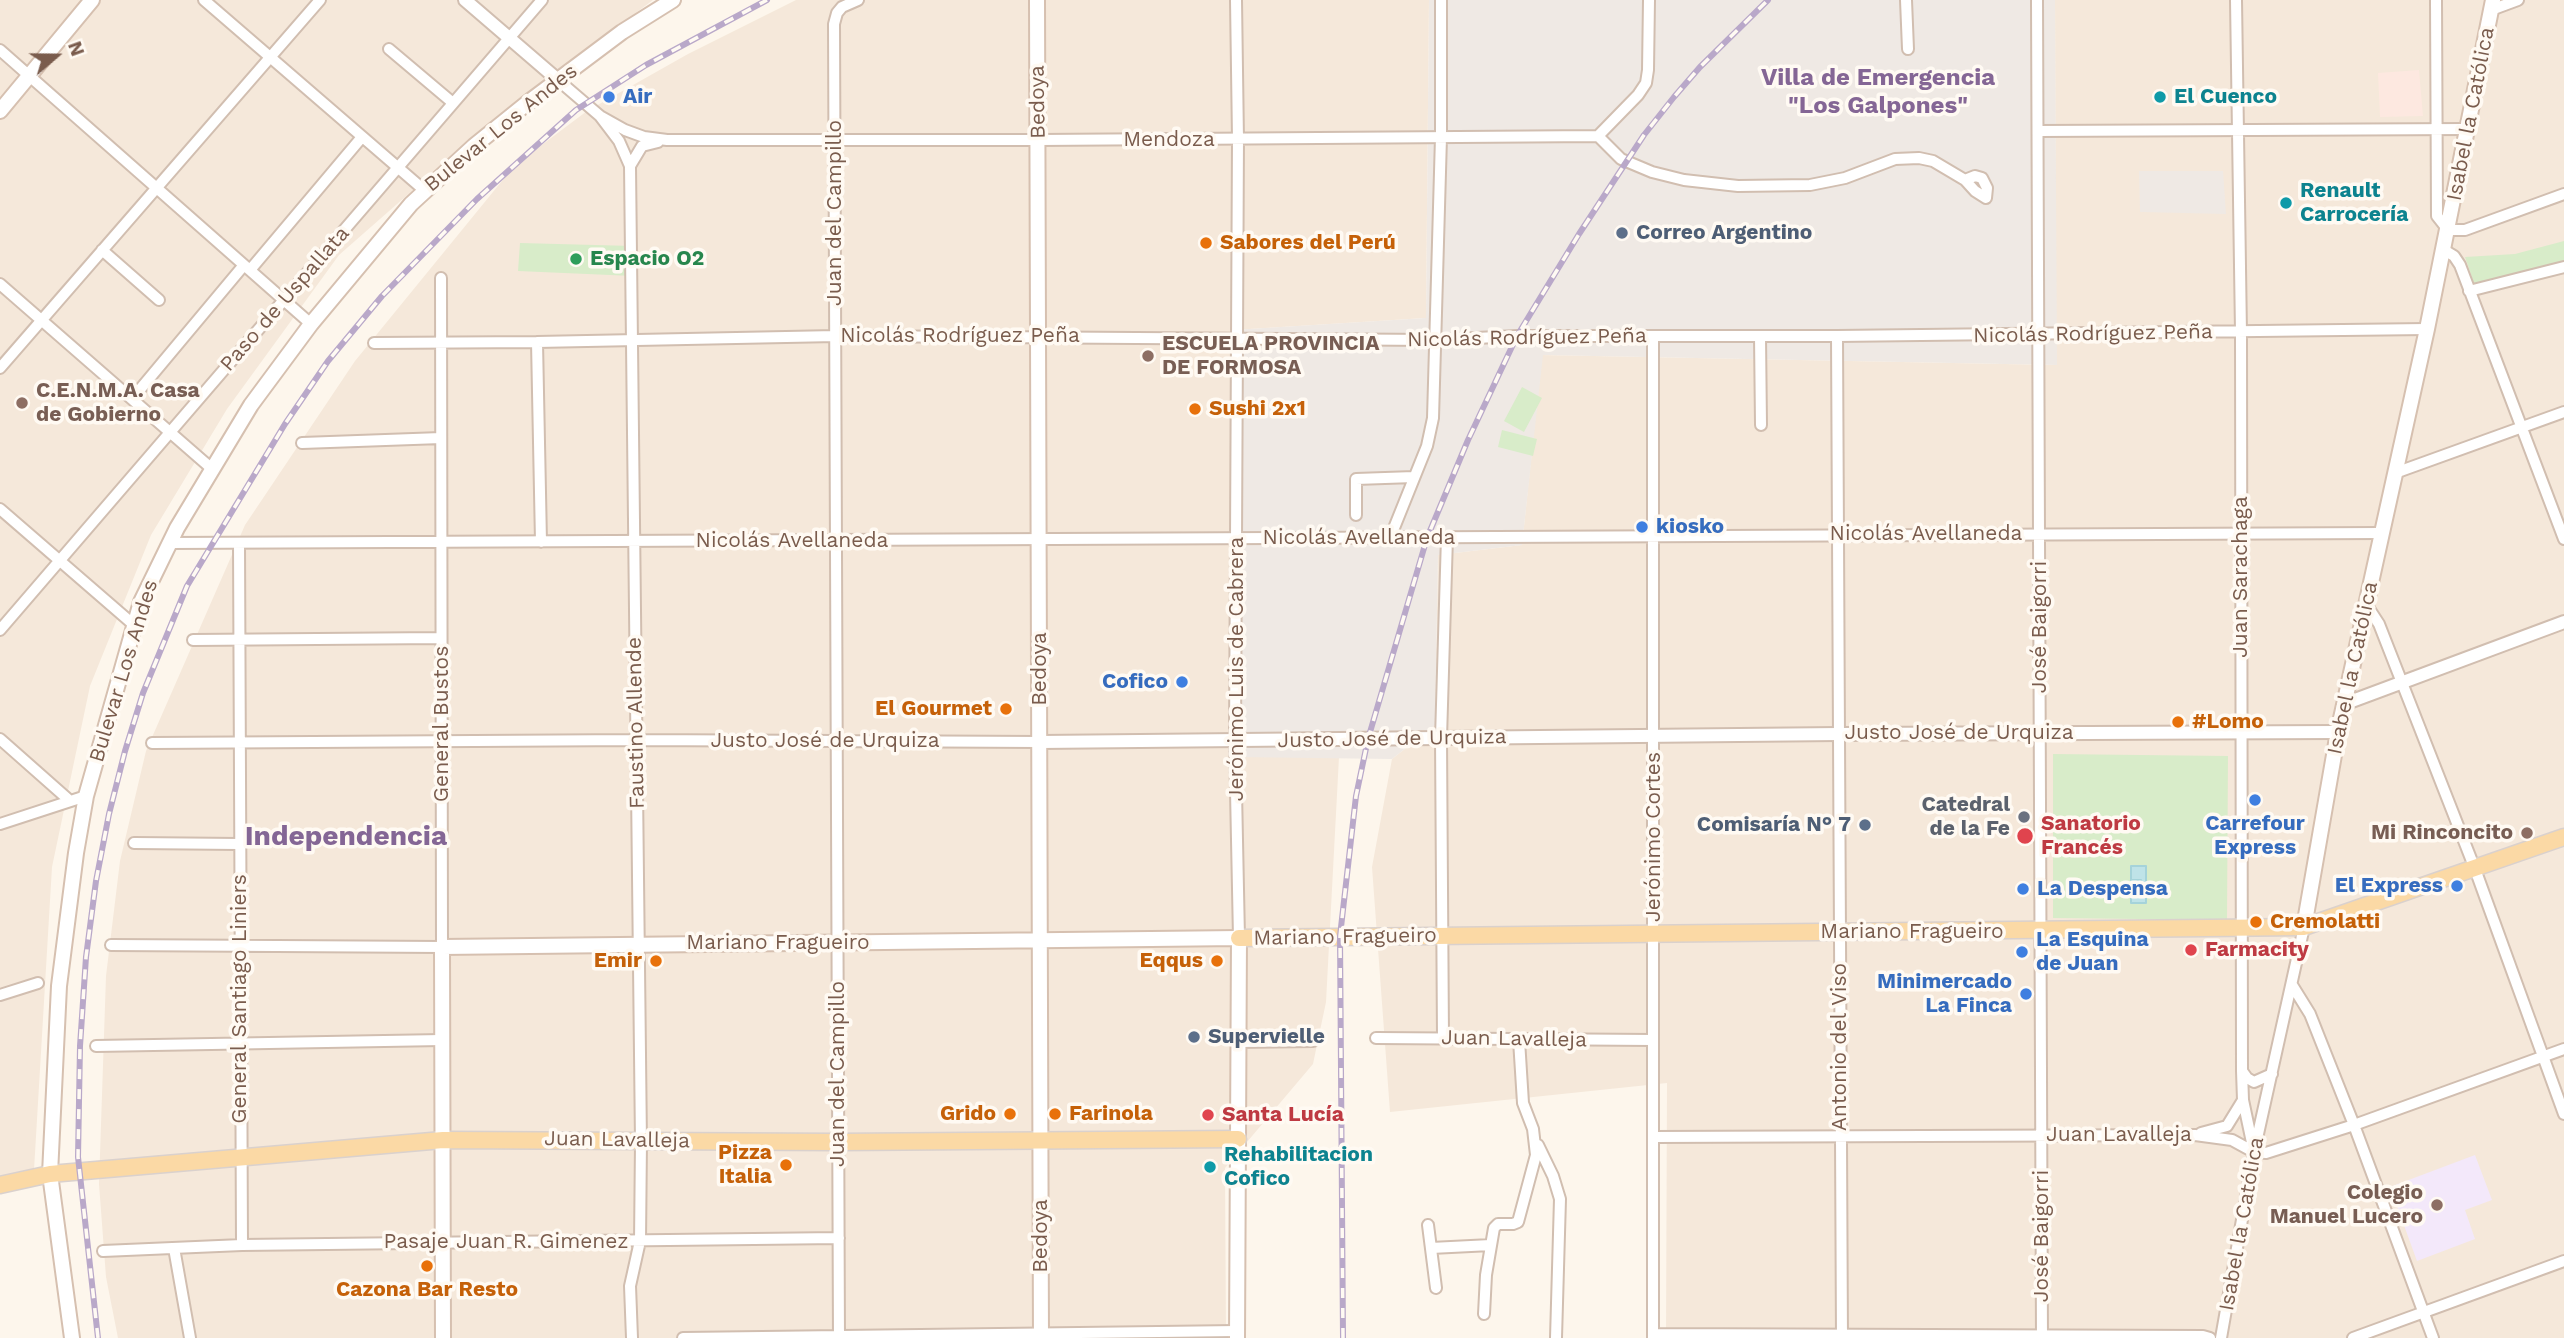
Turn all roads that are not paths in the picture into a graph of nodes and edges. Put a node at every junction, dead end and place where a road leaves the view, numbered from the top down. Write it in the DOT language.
graph roads {
  1 [pos="92,0"];
  2 [pos="204,0"];
  3 [pos="320,0"];
  4 [pos="465,0"];
  5 [pos="542,0"];
  6 [pos="673,0"];
  7 [pos="858,0"];
  8 [pos="1037,0"];
  9 [pos="1236,0"];
  10 [pos="1441,0"];
  11 [pos="1649,0"];
  12 [pos="1906,0"];
  13 [pos="2037,0"];
  14 [pos="2236,0"];
  15 [pos="2436,0"];
  16 [pos="2518,0"];
  17 [pos="2492,5"];
  18 [pos="510,38"];
  19 [pos="389,49"];
  20 [pos="1908,49"];
  21 [pos="0,50"];
  22 [pos="272,57"];
  23 [pos="30,76"];
  24 [pos="558,80"];
  25 [pos="453,103"];
  26 [pos="0,111"];
  27 [pos="600,116"];
  28 [pos="2436,128"];
  29 [pos="2238,130"];
  30 [pos="2467,130"];
  31 [pos="2038,131"];
  32 [pos="1598,136"];
  33 [pos="362,137"];
  34 [pos="1441,137"];
  35 [pos="1238,139"];
  36 [pos="667,140"];
  37 [pos="835,140"];
  38 [pos="1039,140"];
  39 [pos="630,166"];
  40 [pos="399,168"];
  41 [pos="1965,180"];
  42 [pos="156,188"];
  43 [pos="424,190"];
  44 [pos="2564,194"];
  45 [pos="2448,230"];
  46 [pos="102,250"];
  47 [pos="2444,250"];
  48 [pos="2564,267"];
  49 [pos="247,268"];
  50 [pos="441,278"];
  51 [pos="0,284"];
  52 [pos="2469,291"];
  53 [pos="284,299"];
  54 [pos="159,300"];
  55 [pos="42,321"];
  56 [pos="311,324"];
  57 [pos="2427,329"];
  58 [pos="2241,332"];
  59 [pos="2038,334"];
  60 [pos="836,335"];
  61 [pos="1653,336"];
  62 [pos="1760,336"];
  63 [pos="1837,336"];
  64 [pos="1039,337"];
  65 [pos="1236,338"];
  66 [pos="632,340"];
  67 [pos="1435,340"];
  68 [pos="440,342"];
  69 [pos="537,342"];
  70 [pos="374,343"];
  71 [pos="0,368"];
  72 [pos="132,399"];
  73 [pos="2564,412"];
  74 [pos="1761,425"];
  75 [pos="2523,427"];
  76 [pos="170,433"];
  77 [pos="441,438"];
  78 [pos="302,443"];
  79 [pos="211,468"];
  80 [pos="2395,473"];
  81 [pos="1414,477"];
  82 [pos="0,509"];
  83 [pos="1356,515"];
  84 [pos="2241,533"];
  85 [pos="2382,533"];
  86 [pos="2040,534"];
  87 [pos="1838,535"];
  88 [pos="1654,536"];
  89 [pos="1447,537"];
  90 [pos="1390,538"];
  91 [pos="1237,539"];
  92 [pos="2564,539"];
  93 [pos="1039,540"];
  94 [pos="633,541"];
  95 [pos="836,541"];
  96 [pos="441,542"];
  97 [pos="541,542"];
  98 [pos="169,543"];
  99 [pos="239,543"];
  100 [pos="61,561"];
  101 [pos="2366,604"];
  102 [pos="2564,622"];
  103 [pos="134,625"];
  104 [pos="0,630"];
  105 [pos="442,638"];
  106 [pos="193,639"];
  107 [pos="239,641"];
  108 [pos="2401,684"];
  109 [pos="2344,704"];
  110 [pos="2242,732"];
  111 [pos="2338,732"];
  112 [pos="2040,733"];
  113 [pos="1839,734"];
  114 [pos="1654,736"];
  115 [pos="1441,738"];
  116 [pos="0,739"];
  117 [pos="636,740"];
  118 [pos="442,742"];
  119 [pos="837,742"];
  120 [pos="1040,742"];
  121 [pos="1235,742"];
  122 [pos="152,743"];
  123 [pos="239,743"];
  124 [pos="86,796"];
  125 [pos="69,800"];
  126 [pos="0,824"];
  127 [pos="2564,837"];
  128 [pos="134,843"];
  129 [pos="239,844"];
  130 [pos="2475,869"];
  131 [pos="2304,928"];
  132 [pos="2243,930"];
  133 [pos="2041,931"];
  134 [pos="1840,933"];
  135 [pos="1654,934"];
  136 [pos="1443,935"];
  137 [pos="1239,938"];
  138 [pos="1040,941"];
  139 [pos="639,943"];
  140 [pos="838,944"];
  141 [pos="111,945"];
  142 [pos="240,946"];
  143 [pos="442,947"];
  144 [pos="38,983"];
  145 [pos="2292,985"];
  146 [pos="0,995"];
  147 [pos="1376,1038"];
  148 [pos="1443,1038"];
  149 [pos="442,1040"];
  150 [pos="1519,1040"];
  151 [pos="1653,1040"];
  152 [pos="1313,1041"];
  153 [pos="1238,1042"];
  154 [pos="240,1043"];
  155 [pos="96,1046"];
  156 [pos="2564,1049"];
  157 [pos="2543,1056"];
  158 [pos="2242,1071"];
  159 [pos="2272,1074"];
  160 [pos="2243,1100"];
  161 [pos="2564,1114"];
  162 [pos="2354,1125"];
  163 [pos="2042,1135"];
  164 [pos="2195,1135"];
  165 [pos="1841,1136"];
  166 [pos="1654,1137"];
  167 [pos="1238,1139"];
  168 [pos="1536,1139"];
  169 [pos="443,1140"];
  170 [pos="1040,1140"];
  171 [pos="640,1142"];
  172 [pos="838,1142"];
  173 [pos="2254,1152"];
  174 [pos="240,1157"];
  175 [pos="50,1174"];
  176 [pos="0,1185"];
  177 [pos="1428,1225"];
  178 [pos="839,1238"];
  179 [pos="640,1241"];
  180 [pos="443,1242"];
  181 [pos="242,1245"];
  182 [pos="1491,1245"];
  183 [pos="174,1248"];
  184 [pos="1431,1248"];
  185 [pos="103,1251"];
  186 [pos="2564,1261"];
  187 [pos="1436,1288"];
  188 [pos="2424,1312"];
  189 [pos="1484,1314"];
  190 [pos="1237,1334"];
  191 [pos="1041,1336"];
  192 [pos="1653,1336"];
  193 [pos="1842,1336"];
  194 [pos="839,1337"];
  195 [pos="2042,1337"];
  196 [pos="72,1338"];
  197 [pos="190,1338"];
  198 [pos="443,1338"];
  199 [pos="632,1338"];
  200 [pos="683,1338"];
  201 [pos="1556,1338"];
  202 [pos="2210,1338"];
  203 [pos="2221,1338"];
  204 [pos="2353,1338"];
  205 [pos="2433,1338"];
  1 -- 23 [label="main road"];
  2 -- 22 [label="street"];
  3 -- 22 [label="street"];
  4 -- 18 [label="street"];
  5 -- 18 [label="street, Paso de Uspallata"];
  6 -- 24 [label="main road, Bulevar Los Andes"];
  7 -- 37 [label="street, Juan del Campillo"];
  8 -- 38 [label="main road, Bedoya"];
  9 -- 35 [label="street, Jerónimo Luis de Cabrera"];
  10 -- 34 [label="street"];
  11 -- 32 [label="street"];
  12 -- 20 [label="street"];
  13 -- 31 [label="street, José Baigorri"];
  14 -- 29 [label="street, Juan Sarachaga"];
  15 -- 28 [label="street"];
  16 -- 17 [label="street"];
  17 -- 30 [label="main road, Isabel la Católica"];
  18 -- 24 [label="street"];
  18 -- 25 [label="street, Paso de Uspallata"];
  19 -- 25 [label="street"];
  21 -- 23 [label="street"];
  22 -- 33 [label="street"];
  22 -- 42 [label="street"];
  23 -- 26 [label="main road"];
  23 -- 42 [label="street"];
  24 -- 27 [label="street"];
  24 -- 43 [label="main road, Bulevar Los Andes"];
  25 -- 40 [label="street, Paso de Uspallata"];
  27 -- 36 [label="street, Mendoza"];
  27 -- 39 [label="street, Faustino Allende"];
  28 -- 29 [label="street"];
  28 -- 30 [label="street"];
  28 -- 45 [label="street"];
  29 -- 31 [label="street"];
  29 -- 58 [label="street, Juan Sarachaga"];
  30 -- 45 [label="main road, Isabel la Católica"];
  31 -- 59 [label="street, José Baigorri"];
  32 -- 34 [label="street, Mendoza"];
  32 -- 41 [label="street"];
  33 -- 40 [label="street"];
  33 -- 49 [label="street"];
  34 -- 35 [label="street, Mendoza"];
  34 -- 67 [label="street"];
  35 -- 38 [label="street, Mendoza"];
  35 -- 65 [label="street, Jerónimo Luis de Cabrera"];
  36 -- 37 [label="street, Mendoza"];
  36 -- 39 [label="street, Mendoza"];
  37 -- 38 [label="street, Mendoza"];
  37 -- 60 [label="street, Juan del Campillo"];
  38 -- 64 [label="main road, Bedoya"];
  39 -- 66 [label="street, Faustino Allende"];
  40 -- 43 [label="street"];
  40 -- 53 [label="street, Paso de Uspallata"];
  42 -- 46 [label="street"];
  42 -- 49 [label="street"];
  43 -- 56 [label="main road, Bulevar Los Andes"];
  44 -- 45 [label="street"];
  45 -- 47 [label="main road, Isabel la Católica"];
  46 -- 54 [label="street"];
  46 -- 55 [label="street"];
  47 -- 52 [label="street"];
  47 -- 57 [label="main road, Isabel la Católica"];
  48 -- 52 [label="street"];
  49 -- 53 [label="street"];
  49 -- 72 [label="street"];
  50 -- 68 [label="street, General Bustos"];
  51 -- 55 [label="street"];
  52 -- 75 [label="street"];
  53 -- 56 [label="street"];
  53 -- 76 [label="street, Paso de Uspallata"];
  55 -- 71 [label="street"];
  55 -- 72 [label="street"];
  56 -- 79 [label="main road, Bulevar Los Andes"];
  57 -- 58 [label="street, Nicolás Rodríguez Peña"];
  57 -- 80 [label="main road, Isabel la Católica"];
  58 -- 59 [label="street, Nicolás Rodríguez Peña"];
  58 -- 84 [label="street, Juan Sarachaga"];
  59 -- 63 [label="street, Nicolás Rodríguez Peña"];
  59 -- 86 [label="street, José Baigorri"];
  60 -- 64 [label="street, Nicolás Rodríguez Peña"];
  60 -- 66 [label="street, Nicolás Rodríguez Peña"];
  60 -- 95 [label="street, Juan del Campillo"];
  61 -- 62 [label="street, Nicolás Rodríguez Peña"];
  61 -- 67 [label="street, Nicolás Rodríguez Peña"];
  61 -- 88 [label="street, Jerónimo Cortes"];
  62 -- 63 [label="street, Nicolás Rodríguez Peña"];
  62 -- 74 [label="street"];
  63 -- 87 [label="street, Antonio del Viso"];
  64 -- 65 [label="street, Nicolás Rodríguez Peña"];
  64 -- 93 [label="main road, Bedoya"];
  65 -- 67 [label="street, Nicolás Rodríguez Peña"];
  65 -- 91 [label="street, Jerónimo Luis de Cabrera"];
  66 -- 69 [label="street, Nicolás Rodríguez Peña"];
  66 -- 94 [label="street, Faustino Allende"];
  67 -- 81 [label="street"];
  68 -- 69 [label="street, Nicolás Rodríguez Peña"];
  68 -- 70 [label="street, Nicolás Rodríguez Peña"];
  68 -- 77 [label="street, General Bustos"];
  69 -- 97 [label="street"];
  72 -- 76 [label="street"];
  73 -- 75 [label="street"];
  75 -- 80 [label="street"];
  75 -- 92 [label="street"];
  76 -- 79 [label="street"];
  76 -- 100 [label="street, Paso de Uspallata"];
  77 -- 78 [label="street"];
  77 -- 96 [label="street, General Bustos"];
  79 -- 98 [label="main road, Bulevar Los Andes"];
  80 -- 85 [label="main road, Isabel la Católica"];
  81 -- 83 [label="street"];
  81 -- 90 [label="street"];
  82 -- 100 [label="street"];
  84 -- 85 [label="street, Nicolás Avellaneda"];
  84 -- 86 [label="street, Nicolás Avellaneda"];
  84 -- 110 [label="street, Juan Sarachaga"];
  85 -- 101 [label="main road, Isabel la Católica"];
  86 -- 87 [label="street, Nicolás Avellaneda"];
  86 -- 112 [label="street, José Baigorri"];
  87 -- 88 [label="street, Nicolás Avellaneda"];
  87 -- 113 [label="street, Antonio del Viso"];
  88 -- 89 [label="street, Nicolás Avellaneda"];
  88 -- 114 [label="street, Jerónimo Cortes"];
  89 -- 90 [label="street, Nicolás Avellaneda"];
  89 -- 115 [label="street"];
  90 -- 91 [label="street, Nicolás Avellaneda"];
  91 -- 93 [label="street, Nicolás Avellaneda"];
  91 -- 121 [label="street, Jerónimo Luis de Cabrera"];
  93 -- 95 [label="street, Nicolás Avellaneda"];
  93 -- 120 [label="main road, Bedoya"];
  94 -- 95 [label="street, Nicolás Avellaneda"];
  94 -- 97 [label="street, Nicolás Avellaneda"];
  94 -- 117 [label="street, Faustino Allende"];
  95 -- 119 [label="street, Juan del Campillo"];
  96 -- 97 [label="street, Nicolás Avellaneda"];
  96 -- 99 [label="street, Nicolás Avellaneda"];
  96 -- 105 [label="street, General Bustos"];
  98 -- 99 [label="street, Nicolás Avellaneda"];
  98 -- 103 [label="main road, Bulevar Los Andes"];
  99 -- 107 [label="street, General Santiago Liniers"];
  100 -- 103 [label="street"];
  100 -- 104 [label="street, Paso de Uspallata"];
  101 -- 108 [label="street"];
  101 -- 109 [label="main road, Isabel la Católica"];
  102 -- 108 [label="street"];
  103 -- 124 [label="main road, Bulevar Los Andes"];
  105 -- 107 [label="street"];
  105 -- 118 [label="street, General Bustos"];
  106 -- 107 [label="street"];
  107 -- 123 [label="street, General Santiago Liniers"];
  108 -- 109 [label="street"];
  108 -- 130 [label="street"];
  109 -- 111 [label="main road, Isabel la Católica"];
  110 -- 111 [label="street, Justo José de Urquiza"];
  110 -- 112 [label="street, Justo José de Urquiza"];
  110 -- 132 [label="street, Juan Sarachaga"];
  111 -- 131 [label="main road, Isabel la Católica"];
  112 -- 113 [label="street, Justo José de Urquiza"];
  112 -- 133 [label="street, José Baigorri"];
  113 -- 114 [label="street, Justo José de Urquiza"];
  113 -- 134 [label="street, Antonio del Viso"];
  114 -- 115 [label="street, Justo José de Urquiza"];
  114 -- 135 [label="street, Jerónimo Cortes"];
  115 -- 121 [label="street, Justo José de Urquiza"];
  115 -- 136 [label="street"];
  116 -- 125 [label="street"];
  117 -- 118 [label="street, Justo José de Urquiza"];
  117 -- 119 [label="street, Justo José de Urquiza"];
  117 -- 139 [label="street, Faustino Allende"];
  118 -- 123 [label="street, Justo José de Urquiza"];
  118 -- 143 [label="street, General Bustos"];
  119 -- 120 [label="street, Justo José de Urquiza"];
  119 -- 140 [label="street, Juan del Campillo"];
  120 -- 121 [label="street, Justo José de Urquiza"];
  120 -- 138 [label="main road, Bedoya"];
  121 -- 137 [label="street, Jerónimo Luis de Cabrera"];
  122 -- 123 [label="street, Justo José de Urquiza"];
  123 -- 129 [label="street, General Santiago Liniers"];
  124 -- 125 [label="street"];
  124 -- 175 [label="main road, Bulevar Los Andes"];
  125 -- 126 [label="street"];
  127 -- 130 [label="main road, Mariano Fragueiro"];
  128 -- 129 [label="street"];
  129 -- 142 [label="street, General Santiago Liniers"];
  130 -- 131 [label="main road, Mariano Fragueiro"];
  130 -- 157 [label="street"];
  131 -- 132 [label="main road, Mariano Fragueiro"];
  131 -- 145 [label="street, Isabel la Católica"];
  132 -- 133 [label="main road, Mariano Fragueiro"];
  132 -- 158 [label="street, Juan Sarachaga"];
  133 -- 134 [label="main road, Mariano Fragueiro"];
  133 -- 163 [label="street, José Baigorri"];
  134 -- 135 [label="main road, Mariano Fragueiro"];
  134 -- 165 [label="street, Antonio del Viso"];
  135 -- 136 [label="main road, Mariano Fragueiro"];
  135 -- 151 [label="street, Jerónimo Cortes"];
  136 -- 137 [label="main road, Mariano Fragueiro"];
  136 -- 148 [label="street"];
  137 -- 138 [label="main road, Mariano Fragueiro"];
  137 -- 153 [label="main road, Jerónimo Luis de Cabrera"];
  138 -- 140 [label="main road, Mariano Fragueiro"];
  138 -- 170 [label="main road, Bedoya"];
  139 -- 140 [label="main road, Mariano Fragueiro"];
  139 -- 143 [label="main road, Mariano Fragueiro"];
  139 -- 171 [label="street, Faustino Allende"];
  140 -- 172 [label="street, Juan del Campillo"];
  141 -- 142 [label="street, Mariano Fragueiro"];
  142 -- 143 [label="street, Mariano Fragueiro"];
  142 -- 154 [label="street, General Santiago Liniers"];
  143 -- 149 [label="main road, General Bustos"];
  144 -- 146 [label="street"];
  145 -- 159 [label="street, Isabel la Católica"];
  145 -- 162 [label="street"];
  147 -- 148 [label="street, Juan Lavalleja"];
  148 -- 150 [label="street, Juan Lavalleja"];
  149 -- 154 [label="street"];
  149 -- 169 [label="main road, General Bustos"];
  150 -- 151 [label="street, Juan Lavalleja"];
  150 -- 168 [label="street"];
  151 -- 166 [label="street, Jerónimo Cortes"];
  152 -- 153 [label="street"];
  153 -- 167 [label="main road, Jerónimo Luis de Cabrera"];
  154 -- 155 [label="street"];
  154 -- 174 [label="street, General Santiago Liniers"];
  156 -- 157 [label="street"];
  157 -- 161 [label="street"];
  157 -- 162 [label="street"];
  158 -- 159 [label="street"];
  158 -- 160 [label="street, Juan Sarachaga"];
  159 -- 173 [label="street, Isabel la Católica"];
  160 -- 164 [label="street"];
  160 -- 173 [label="street, Juan Sarachaga"];
  162 -- 173 [label="street"];
  162 -- 188 [label="street"];
  163 -- 164 [label="street, Juan Lavalleja"];
  163 -- 165 [label="street, Juan Lavalleja"];
  163 -- 195 [label="street, José Baigorri"];
  164 -- 173 [label="street, Juan Lavalleja"];
  165 -- 166 [label="street, Juan Lavalleja"];
  165 -- 193 [label="street, Antonio del Viso"];
  166 -- 192 [label="street, Jerónimo Cortes"];
  167 -- 170 [label="main road, Juan Lavalleja"];
  167 -- 190 [label="main road, Jerónimo Luis de Cabrera"];
  168 -- 182 [label="street"];
  168 -- 201 [label="street"];
  169 -- 171 [label="main road, Juan Lavalleja"];
  169 -- 174 [label="main road, Juan Lavalleja"];
  169 -- 180 [label="main road, General Bustos"];
  170 -- 172 [label="main road, Juan Lavalleja"];
  170 -- 191 [label="main road, Bedoya"];
  171 -- 172 [label="main road, Juan Lavalleja"];
  171 -- 179 [label="street, Faustino Allende"];
  172 -- 178 [label="street, Juan del Campillo"];
  173 -- 203 [label="street, Isabel la Católica"];
  174 -- 175 [label="main road, Juan Lavalleja"];
  174 -- 181 [label="street, General Santiago Liniers"];
  175 -- 176 [label="main road, Juan Lavalleja"];
  175 -- 196 [label="main road, Bulevar Los Andes"];
  177 -- 184 [label="street"];
  178 -- 179 [label="street, Pasaje Juan R. Gimenez"];
  178 -- 194 [label="street, Juan del Campillo"];
  179 -- 180 [label="street, Pasaje Juan R. Gimenez"];
  179 -- 199 [label="street, Faustino Allende"];
  180 -- 181 [label="street, Pasaje Juan R. Gimenez"];
  180 -- 198 [label="main road, General Bustos"];
  181 -- 183 [label="street, Pasaje Juan R. Gimenez"];
  182 -- 184 [label="street"];
  182 -- 189 [label="street"];
  183 -- 185 [label="street, Pasaje Juan R. Gimenez"];
  183 -- 197 [label="street"];
  184 -- 187 [label="street"];
  186 -- 188 [label="street"];
  188 -- 204 [label="street"];
  188 -- 205 [label="street"];
  190 -- 191 [label="street"];
  191 -- 194 [label="street"];
  192 -- 193 [label="street"];
  193 -- 195 [label="street"];
  194 -- 200 [label="street"];
  195 -- 202 [label="street"];
}
